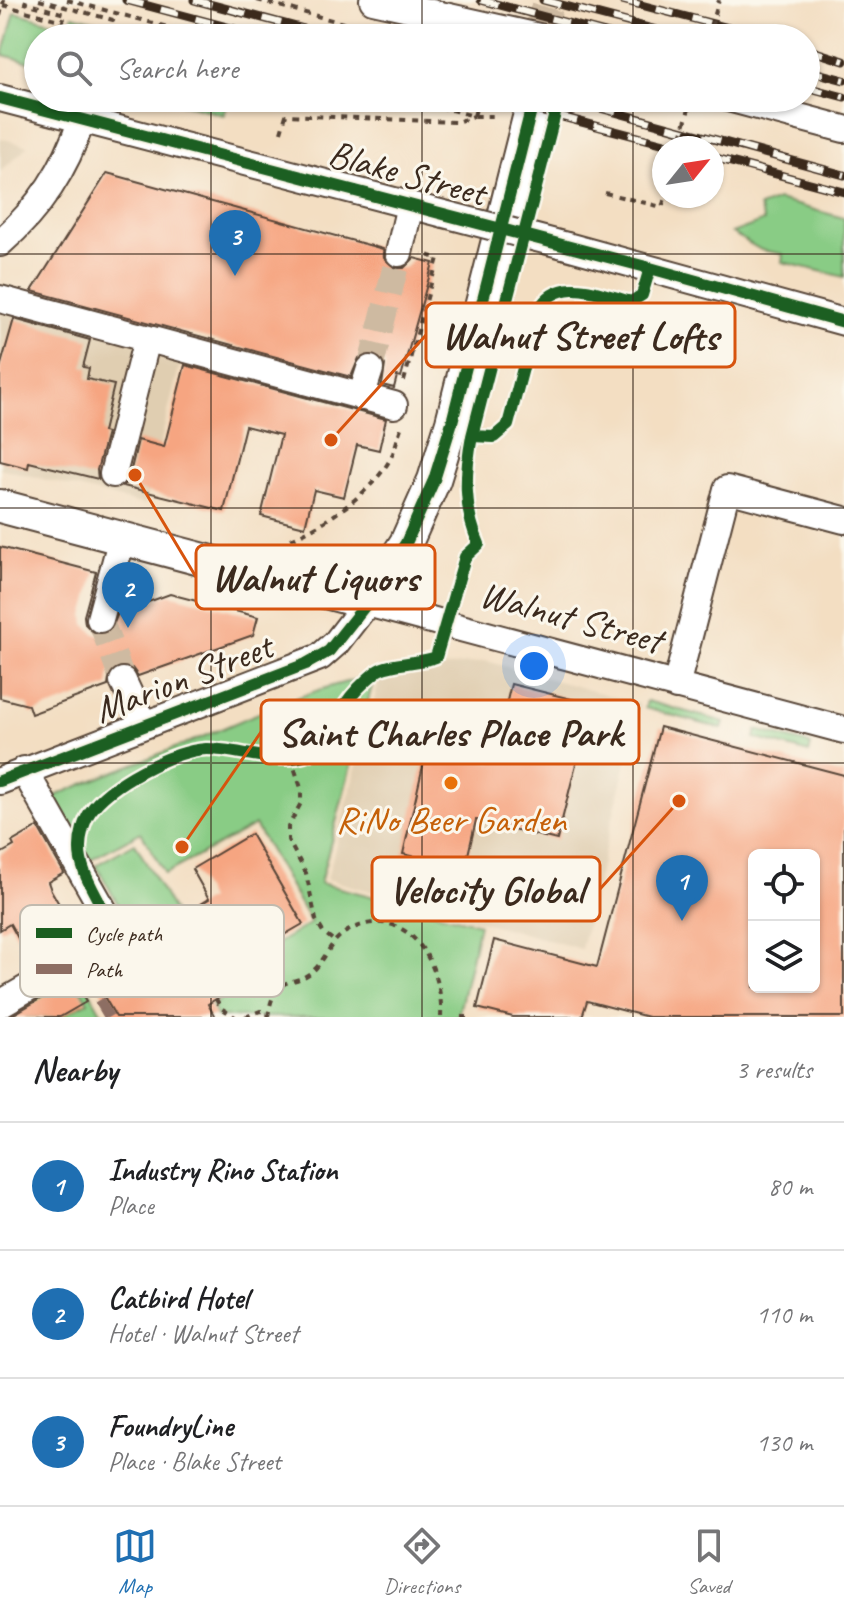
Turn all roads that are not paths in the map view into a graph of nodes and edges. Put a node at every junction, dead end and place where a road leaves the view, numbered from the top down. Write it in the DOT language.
graph roads {
  1 [pos="373,0"];
  2 [pos="480,24"];
  3 [pos="0,98"];
  4 [pos="24,104"];
  5 [pos="55,112"];
  6 [pos="530,112"];
  7 [pos="780,112"];
  8 [pos="82,119"];
  9 [pos="844,129"];
  10 [pos="410,205"];
  11 [pos="0,243"];
  12 [pos="399,253"];
  13 [pos="0,299"];
  14 [pos="844,322"];
  15 [pos="147,339"];
  16 [pos="370,369"];
  17 [pos="361,397"];
  18 [pos="394,405"];
  19 [pos="113,474"];
  20 [pos="0,506"];
  21 [pos="844,520"];
  22 [pos="122,538"];
  23 [pos="367,603"];
  24 [pos="100,619"];
  25 [pos="123,681"];
  26 [pos="676,686"];
  27 [pos="143,724"];
  28 [pos="844,730"];
  29 [pos="24,770"];
  30 [pos="0,781"];
  31 [pos="100,905"];
  32 [pos="20,992"];
  33 [pos="0,1004"];
  1 -- 2 [label="street"];
  3 -- 4 [label="street, Blake Street"];
  5 -- 8 [label="street, Blake Street"];
  6 -- 23 [label="main road"];
  7 -- 9 [label="street"];
  8 -- 10 [label="street, Blake Street"];
  8 -- 11 [label="street"];
  10 -- 12 [label="street"];
  10 -- 14 [label="street, Blake Street, bridge"];
  13 -- 15 [label="street"];
  15 -- 17 [label="street"];
  15 -- 19 [label="street"];
  16 -- 17 [label="street"];
  17 -- 18 [label="street"];
  20 -- 22 [label="main road, Walnut Street"];
  21 -- 26 [label="street"];
  22 -- 23 [label="main road, Walnut Street"];
  22 -- 24 [label="street"];
  23 -- 26 [label="street, Walnut Street"];
  23 -- 27 [label="street, Marion Street"];
  25 -- 27 [label="street"];
  26 -- 28 [label="street, Walnut Street"];
  27 -- 29 [label="street, Marion Street"];
  29 -- 30 [label="street, Marion Street"];
  29 -- 31 [label="street"];
  32 -- 33 [label="street"];
}
